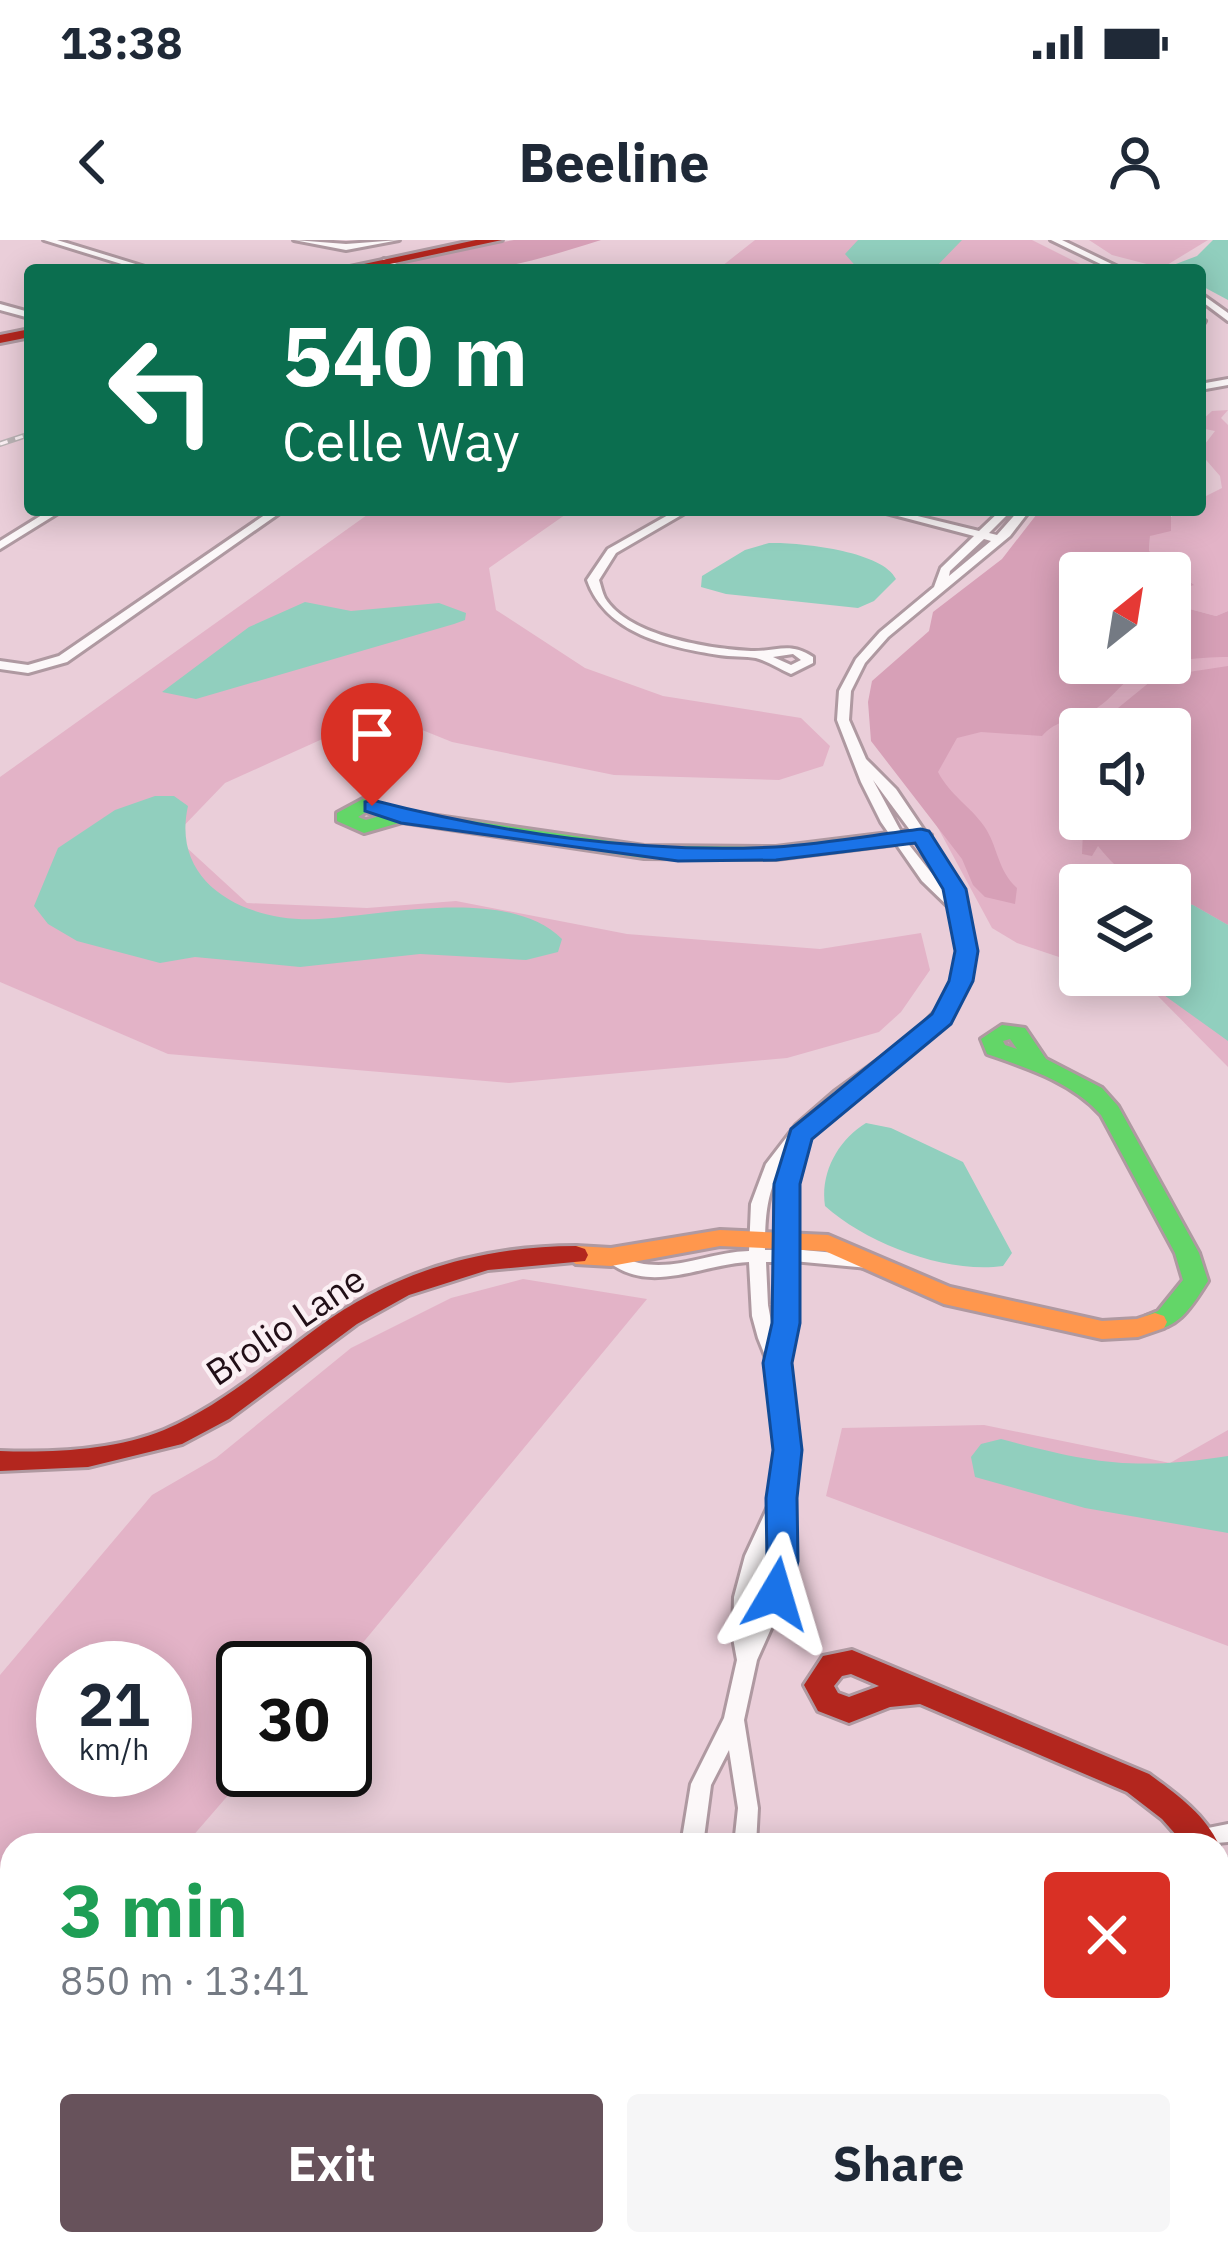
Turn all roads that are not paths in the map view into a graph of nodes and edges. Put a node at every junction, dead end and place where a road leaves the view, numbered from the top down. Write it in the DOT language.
graph roads {
  1 [pos="48,240"];
  2 [pos="298,240"];
  3 [pos="496,240"];
  4 [pos="1055,240"];
  5 [pos="394,257"];
  6 [pos="130,264"];
  7 [pos="1107,264"];
  8 [pos="48,516"];
  9 [pos="271,516"];
  10 [pos="675,516"];
  11 [pos="903,516"];
  12 [pos="1001,516"];
  13 [pos="1019,516"];
  14 [pos="979,537"];
  15 [pos="995,542"];
  16 [pos="0,546"];
  17 [pos="938,586"];
  18 [pos="759,655"];
  19 [pos="0,665"];
  20 [pos="401,816"];
  21 [pos="908,833"];
  22 [pos="1038,1064"];
  23 [pos="800,1135"];
  24 [pos="757,1247"];
  25 [pos="784,1248"];
  26 [pos="777,1363"];
  27 [pos="0,1461"];
  28 [pos="782,1498"];
  29 [pos="747,1660"];
  30 [pos="923,1691"];
  31 [pos="734,1720"];
  32 [pos="694,1833"];
  33 [pos="746,1833"];
  34 [pos="1193,1833"];
  1 -- 6 [label="street"];
  2 -- 5 [label="street"];
  3 -- 5 [label="street"];
  4 -- 7 [label="street"];
  8 -- 16 [label="street"];
  9 -- 19 [label="street"];
  10 -- 18 [label="street"];
  11 -- 14 [label="street"];
  12 -- 14 [label="street"];
  13 -- 15 [label="street"];
  14 -- 15 [label="street"];
  14 -- 17 [label="street"];
  15 -- 17 [label="street"];
  17 -- 21 [label="street"];
  20 -- 21 [label="street"];
  21 -- 23 [label="street"];
  22 -- 25 [label="street, Brolio Lane"];
  23 -- 24 [label="street"];
  23 -- 25 [label="street"];
  24 -- 25 [label="street, Brolio Lane"];
  24 -- 26 [label="street"];
  24 -- 27 [label="street, Brolio Lane"];
  25 -- 26 [label="street"];
  26 -- 28 [label="street"];
  28 -- 29 [label="street"];
  28 -- 29 [label="street"];
  29 -- 31 [label="street"];
  30 -- 34 [label="street"];
  31 -- 32 [label="street"];
  31 -- 33 [label="street"];
}
